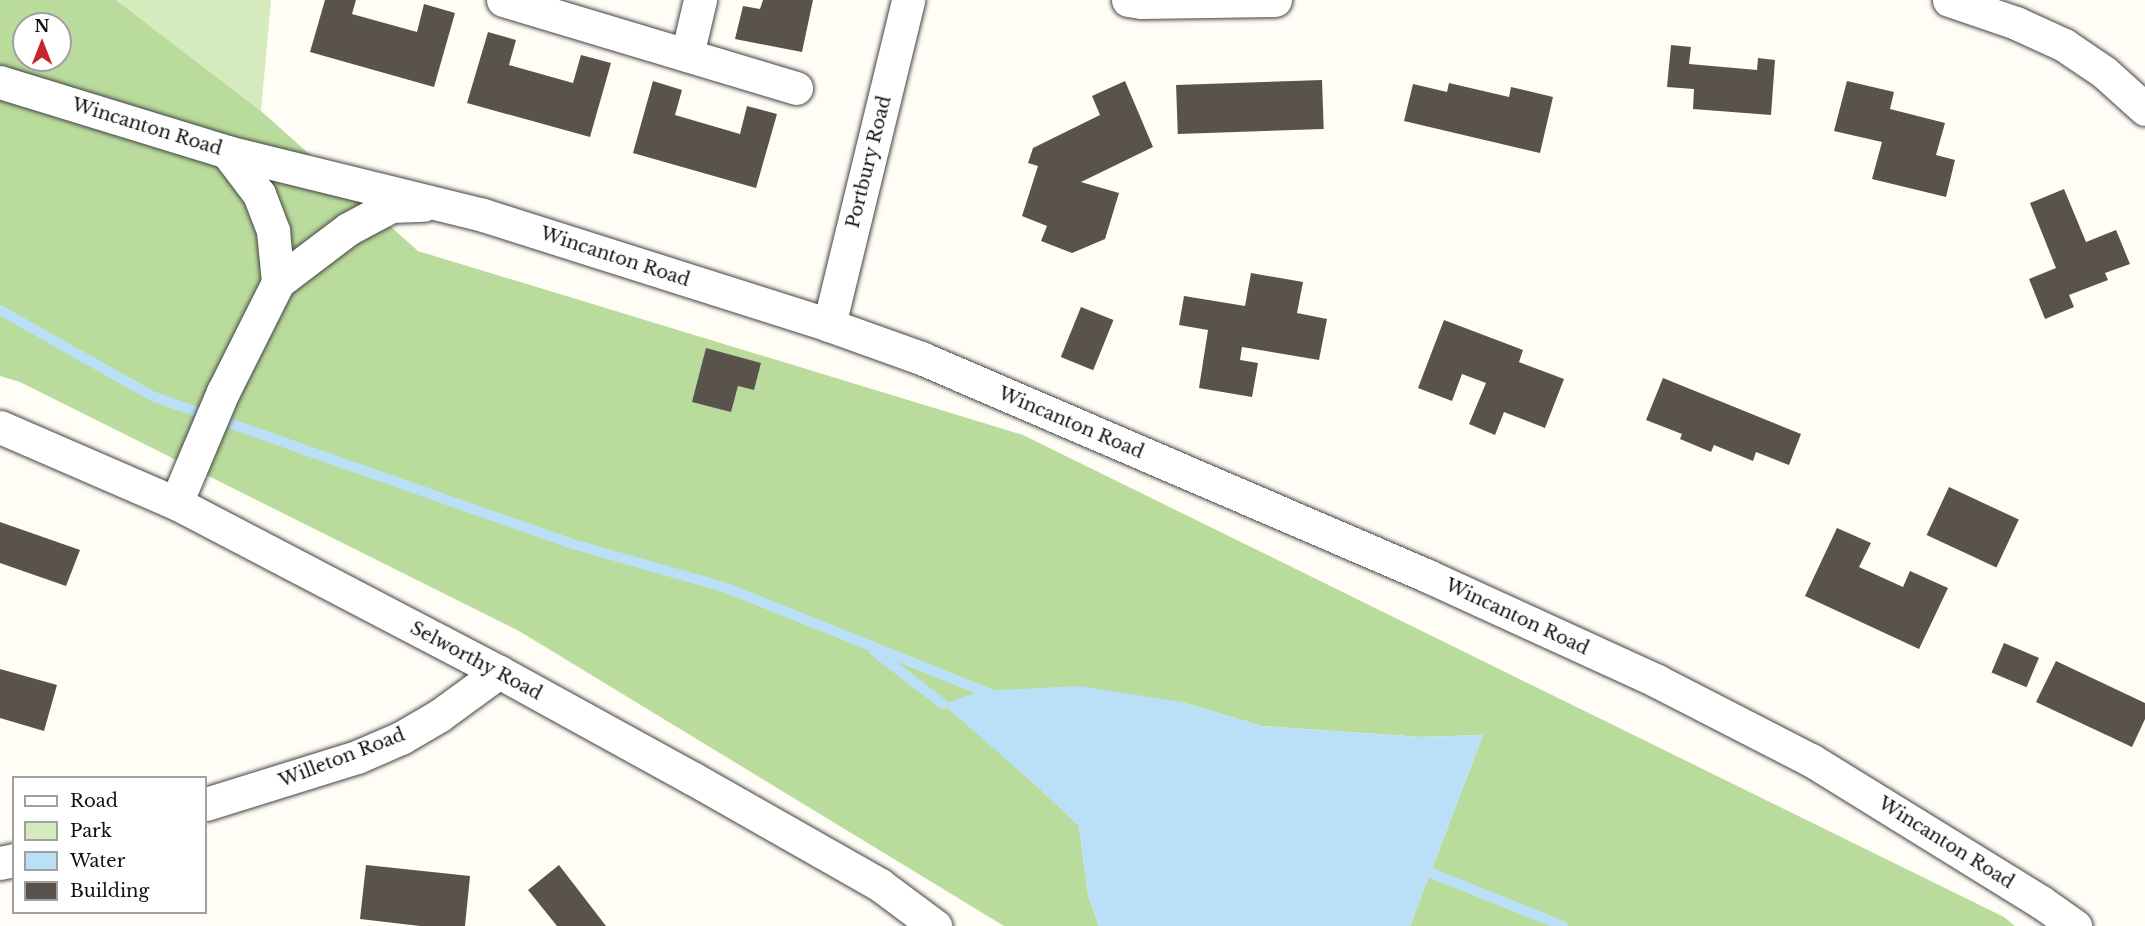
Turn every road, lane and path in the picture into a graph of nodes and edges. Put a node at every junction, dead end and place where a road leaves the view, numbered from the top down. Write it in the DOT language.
graph roads {
  1 [pos="503,0"];
  2 [pos="700,0"];
  3 [pos="908,0"];
  4 [pos="1128,0"];
  5 [pos="1275,0"];
  6 [pos="1949,0"];
  7 [pos="687,55"];
  8 [pos="0,82"];
  9 [pos="796,88"];
  10 [pos="2145,109"];
  11 [pos="227,152"];
  12 [pos="440,204"];
  13 [pos="278,282"];
  14 [pos="829,325"];
  15 [pos="0,427"];
  16 [pos="176,503"];
  17 [pos="499,672"];
  18 [pos="207,804"];
  19 [pos="935,926"];
  20 [pos="2075,926"];
  1 -- 7 [label="street"];
  2 -- 7 [label="street"];
  3 -- 14 [label="street, Portbury Road"];
  4 -- 5 [label="street"];
  6 -- 10 [label="street"];
  7 -- 9 [label="street"];
  8 -- 11 [label="street, Wincanton Road"];
  11 -- 12 [label="street, Wincanton Road"];
  11 -- 13 [label="street"];
  12 -- 13 [label="street"];
  12 -- 14 [label="street, Wincanton Road"];
  13 -- 16 [label="street"];
  14 -- 20 [label="street, Wincanton Road"];
  15 -- 16 [label="street, Selworthy Road"];
  16 -- 17 [label="street, Selworthy Road"];
  17 -- 18 [label="street, Willeton Road"];
  17 -- 19 [label="street, Selworthy Road"];
}
